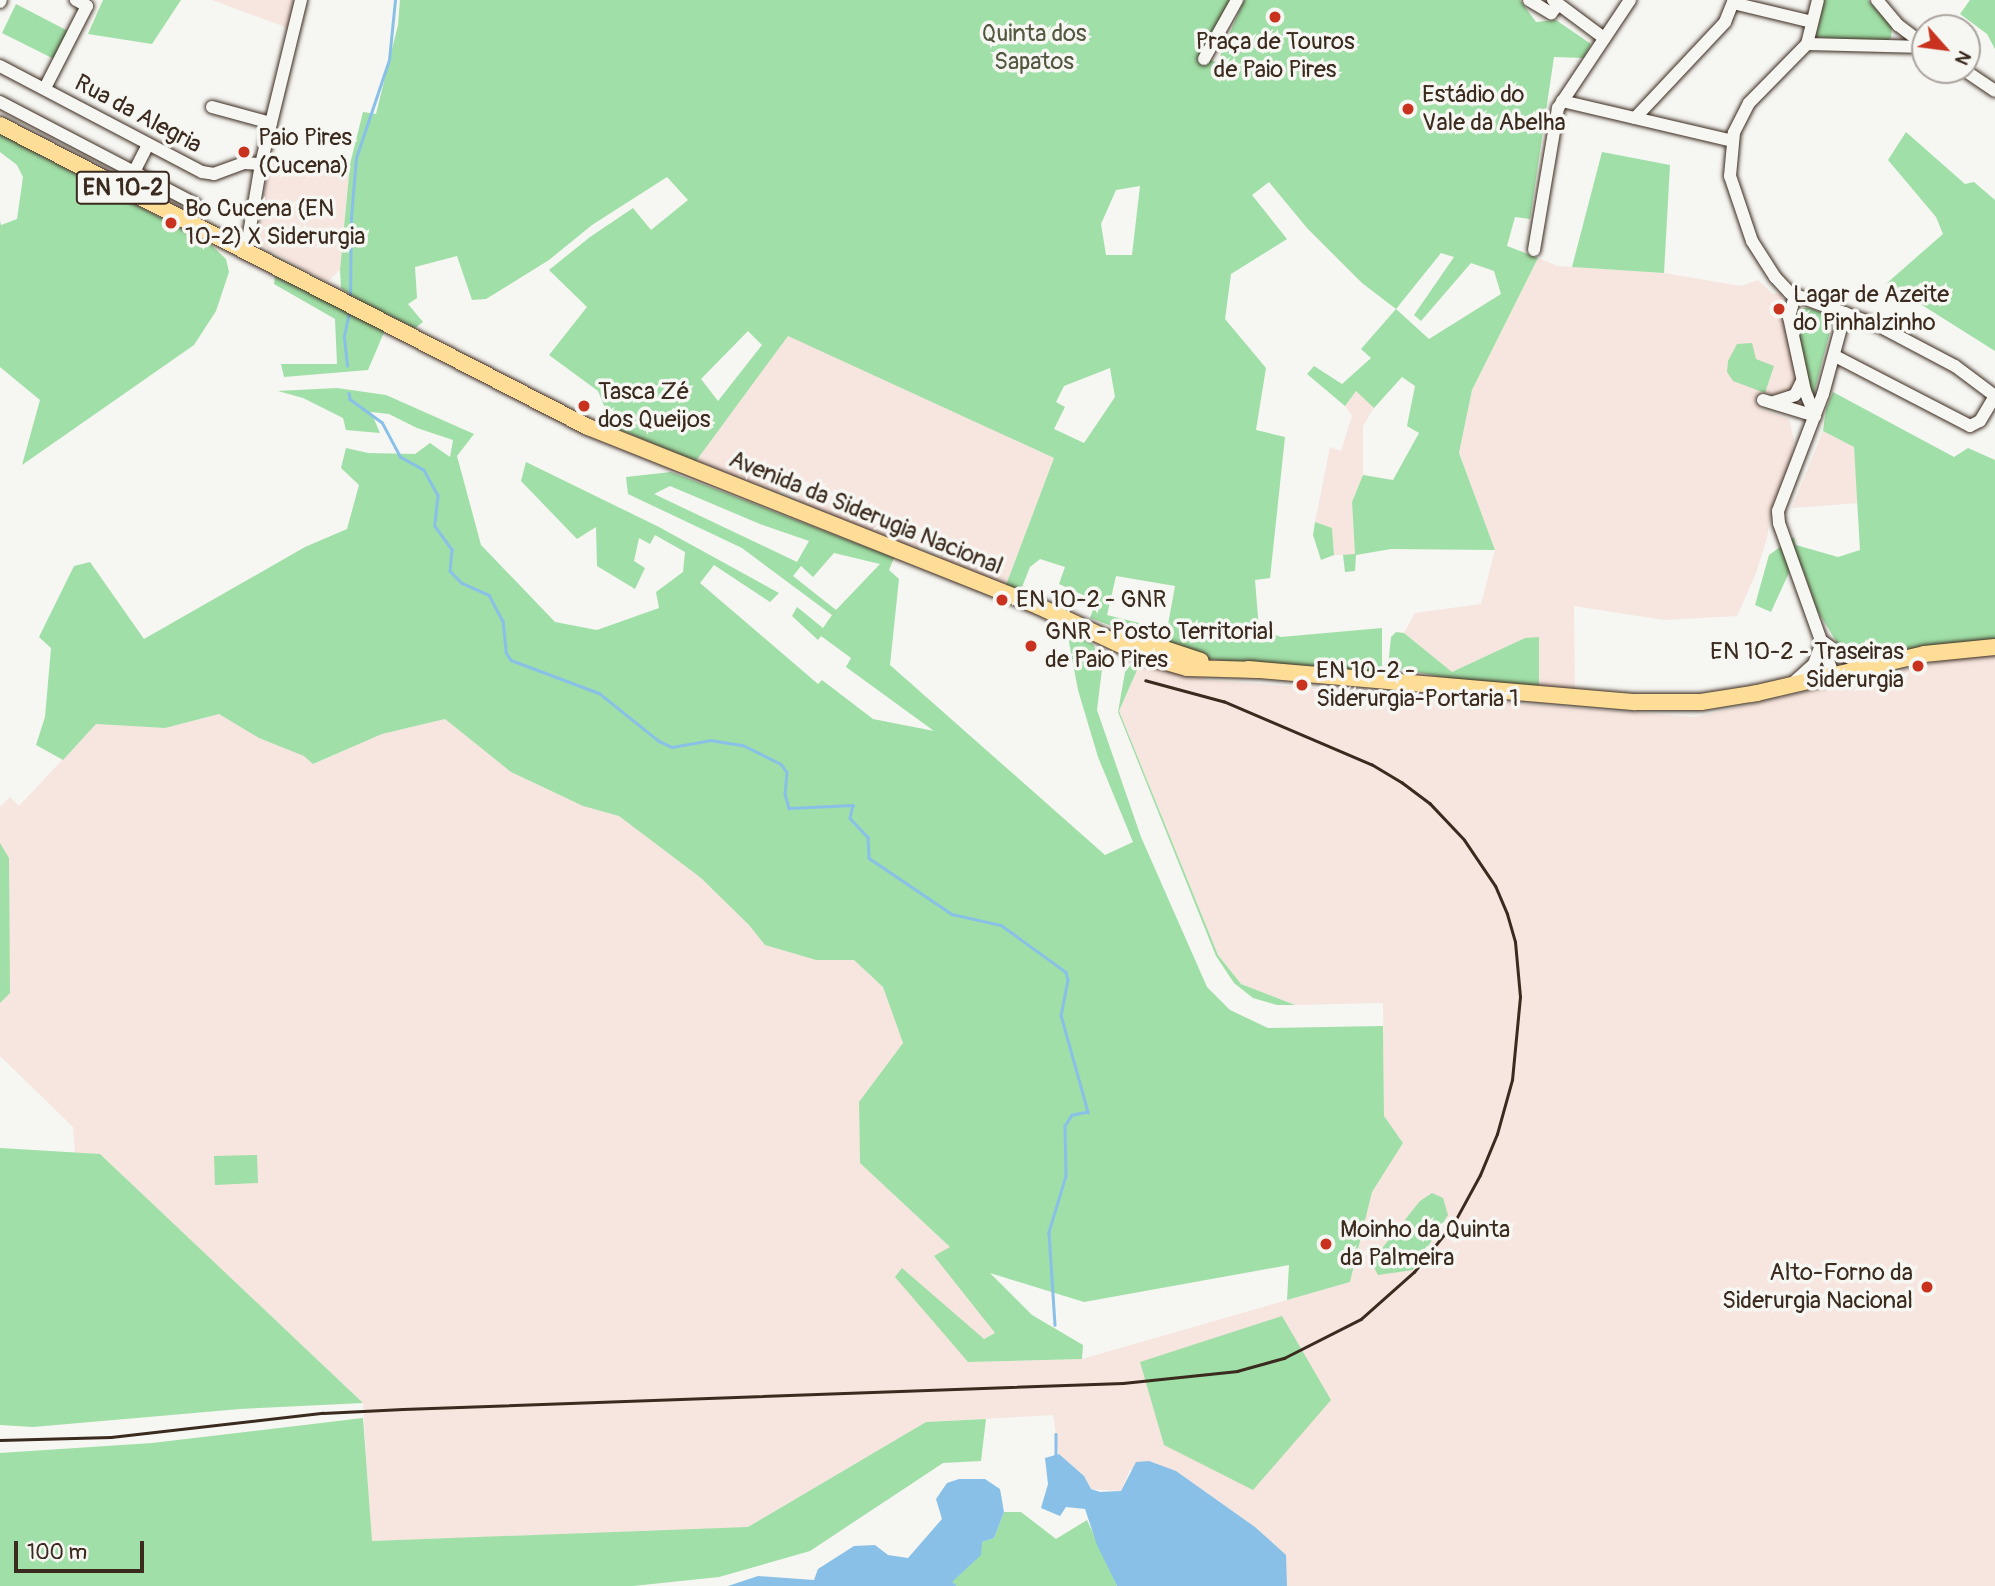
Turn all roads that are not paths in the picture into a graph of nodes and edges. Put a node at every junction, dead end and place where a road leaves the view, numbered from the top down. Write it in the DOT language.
graph roads {
  1 [pos="76,0"];
  2 [pos="301,0"];
  3 [pos="1237,0"];
  4 [pos="1529,0"];
  5 [pos="1629,0"];
  6 [pos="1818,0"];
  7 [pos="1877,0"];
  8 [pos="1734,2"];
  9 [pos="1555,3"];
  10 [pos="1812,22"];
  11 [pos="1898,25"];
  12 [pos="1911,35"];
  13 [pos="1604,38"];
  14 [pos="1807,44"];
  15 [pos="1911,47"];
  16 [pos="1890,49"];
  17 [pos="1204,59"];
  18 [pos="0,66"];
  19 [pos="45,88"];
  20 [pos="1562,101"];
  21 [pos="0,102"];
  22 [pos="212,107"];
  23 [pos="1635,118"];
  24 [pos="271,122"];
  25 [pos="0,125"];
  26 [pos="1732,142"];
  27 [pos="148,144"];
  28 [pos="261,164"];
  29 [pos="134,172"];
  30 [pos="195,204"];
  31 [pos="1534,250"];
  32 [pos="246,251"];
  33 [pos="1796,295"];
  34 [pos="1845,313"];
  35 [pos="1835,356"];
  36 [pos="1802,381"];
  37 [pos="1824,394"];
  38 [pos="1806,395"];
  39 [pos="1995,396"];
  40 [pos="1815,416"];
  41 [pos="1822,642"];
  42 [pos="1995,648"];
  43 [pos="1867,665"];
  44 [pos="1833,674"];
  45 [pos="1791,684"];
  1 -- 19 [label="street"];
  2 -- 24 [label="street"];
  3 -- 17 [label="street"];
  4 -- 9 [label="street"];
  5 -- 13 [label="street"];
  6 -- 10 [label="street"];
  7 -- 11 [label="street"];
  8 -- 10 [label="street"];
  8 -- 23 [label="street"];
  9 -- 13 [label="street"];
  10 -- 14 [label="street"];
  11 -- 12 [label="street"];
  11 -- 16 [label="street"];
  13 -- 20 [label="street"];
  14 -- 16 [label="street"];
  14 -- 26 [label="street"];
  15 -- 16 [label="street"];
  18 -- 19 [label="street, Rua da Alegria"];
  19 -- 27 [label="street, Rua da Alegria"];
  20 -- 23 [label="street"];
  20 -- 31 [label="street"];
  21 -- 29 [label="street"];
  22 -- 24 [label="street"];
  23 -- 26 [label="street"];
  24 -- 28 [label="street"];
  25 -- 32 [label="main road, Avenida da Siderugia Nacional / EN 10-2"];
  26 -- 33 [label="street"];
  27 -- 28 [label="street, Rua da Alegria"];
  27 -- 29 [label="street"];
  28 -- 32 [label="street"];
  29 -- 30 [label="street"];
  32 -- 45 [label="main road, Avenida da Siderugia Nacional / EN 10-2"];
  33 -- 34 [label="street"];
  33 -- 36 [label="street"];
  34 -- 35 [label="street"];
  34 -- 39 [label="street"];
  35 -- 37 [label="street"];
  35 -- 39 [label="street"];
  36 -- 38 [label="street"];
  36 -- 40 [label="street"];
  37 -- 38 [label="street"];
  37 -- 40 [label="street"];
  38 -- 40 [label="street"];
  40 -- 41 [label="street"];
  41 -- 43 [label="street"];
  41 -- 44 [label="street"];
  41 -- 45 [label="street"];
  42 -- 43 [label="main road, Avenida da Siderugia Nacional / EN 10-2"];
  43 -- 44 [label="main road, Avenida da Siderugia Nacional / EN 10-2"];
  44 -- 45 [label="main road, Avenida da Siderugia Nacional / EN 10-2"];
}
